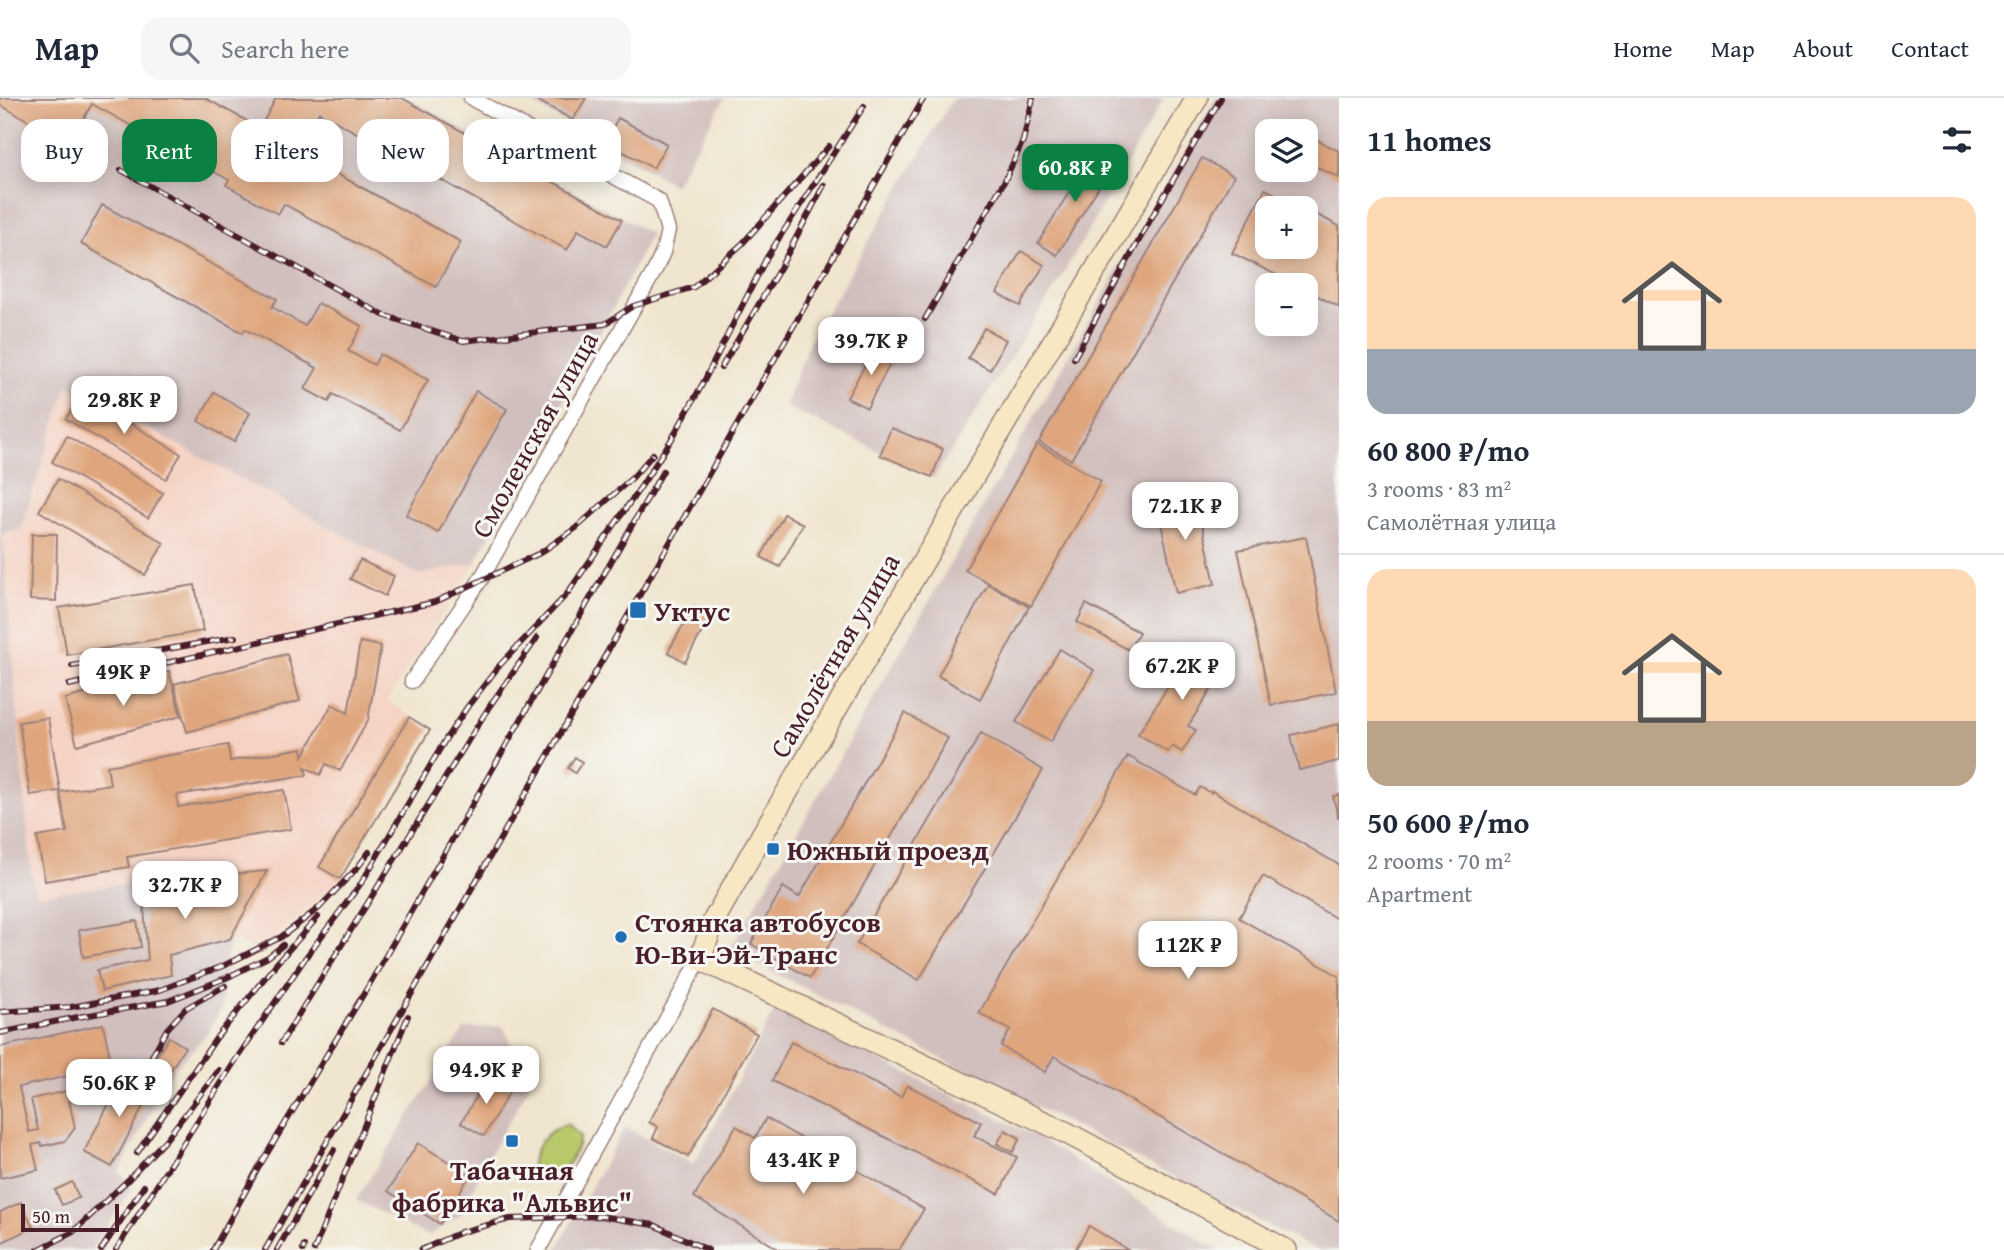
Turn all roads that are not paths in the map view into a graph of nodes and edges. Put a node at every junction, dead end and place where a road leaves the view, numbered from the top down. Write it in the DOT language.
graph roads {
  1 [pos="471,98"];
  2 [pos="1196,98"];
  3 [pos="412,681"];
  4 [pos="700,959"];
  5 [pos="538,1250"];
  6 [pos="1286,1250"];
  1 -- 3 [label="street, Смоленская улица"];
  2 -- 4 [label="main road, Самолётная улица"];
  4 -- 5 [label="street, Самолётная улица"];
  4 -- 6 [label="main road"];
}
